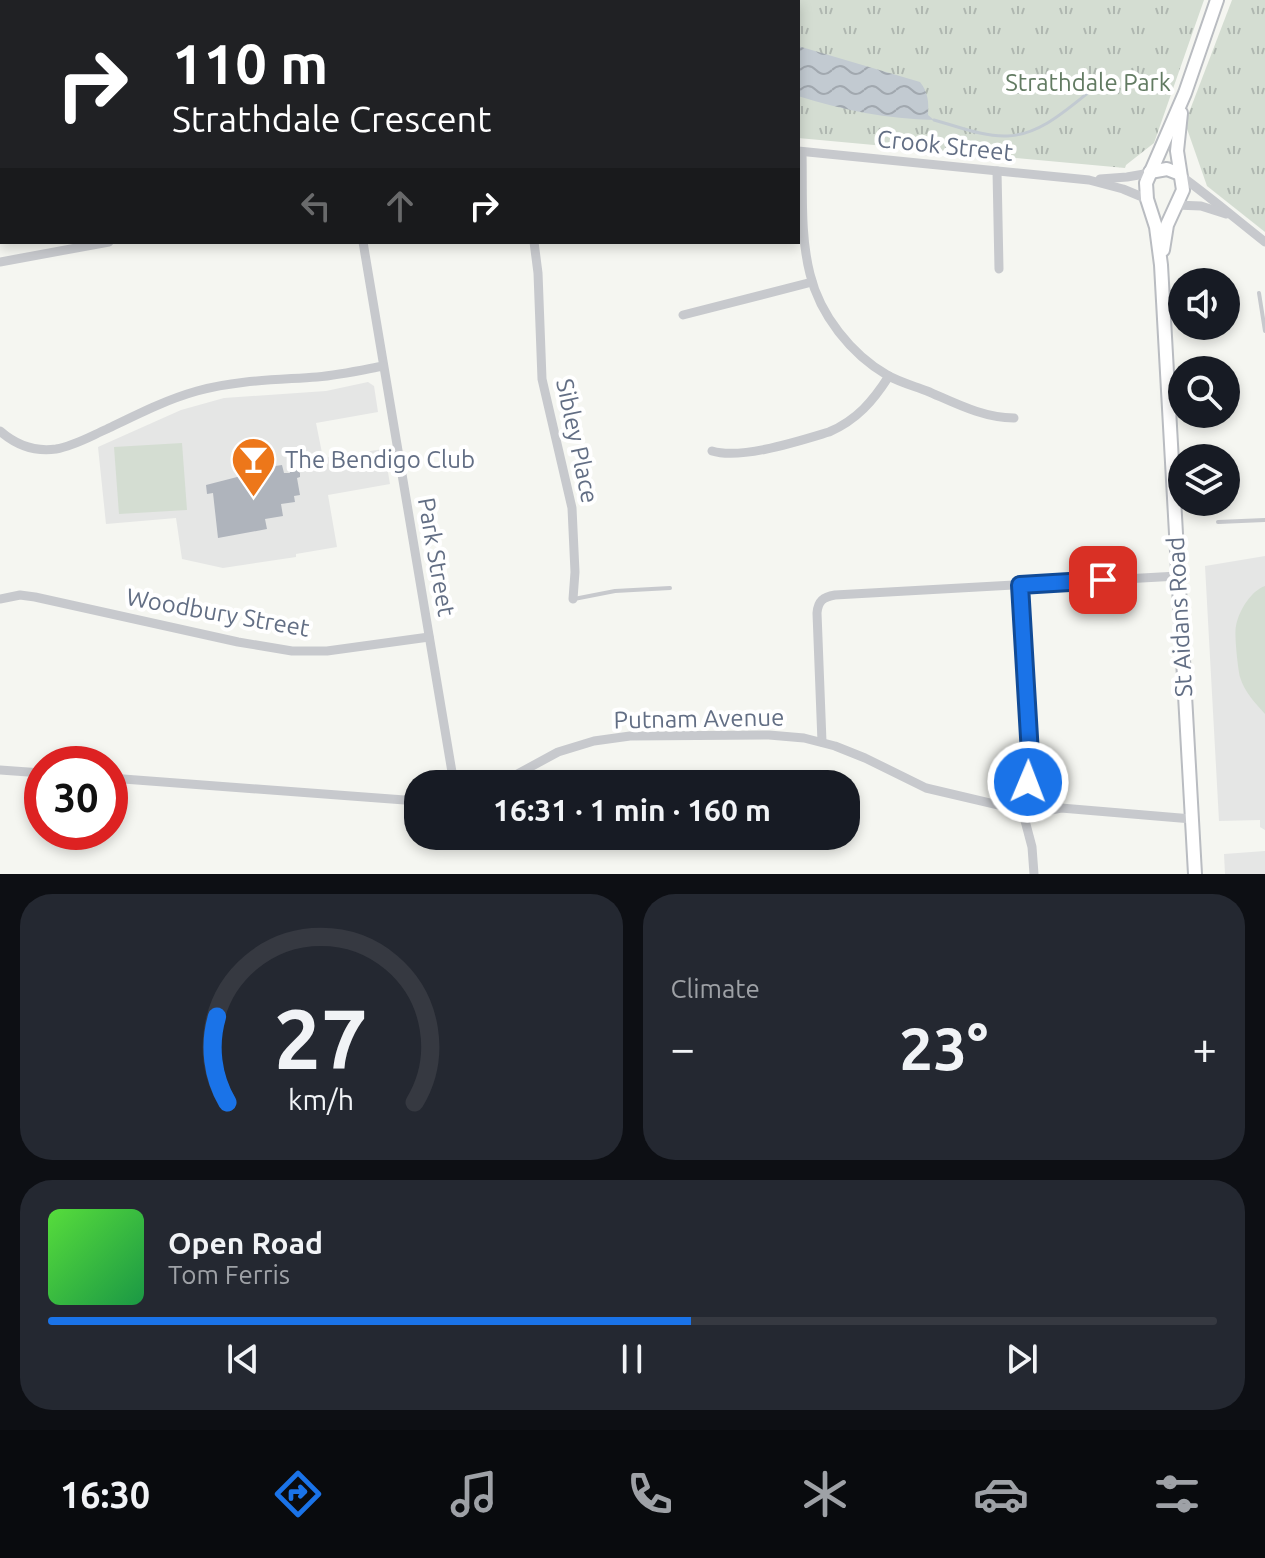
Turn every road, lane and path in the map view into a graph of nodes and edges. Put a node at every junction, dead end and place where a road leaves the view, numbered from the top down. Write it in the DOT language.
graph roads {
  1 [pos="1217,0"];
  2 [pos="1185,93"];
  3 [pos="800,152"];
  4 [pos="997,171"];
  5 [pos="1150,172"];
  6 [pos="1181,175"];
  7 [pos="1089,180"];
  8 [pos="1147,200"];
  9 [pos="1176,205"];
  10 [pos="1233,217"];
  11 [pos="1265,242"];
  12 [pos="98,244"];
  13 [pos="363,244"];
  14 [pos="534,244"];
  15 [pos="0,262"];
  16 [pos="1161,265"];
  17 [pos="999,269"];
  18 [pos="812,282"];
  19 [pos="1259,293"];
  20 [pos="1264,313"];
  21 [pos="683,315"];
  22 [pos="1265,331"];
  23 [pos="383,366"];
  24 [pos="889,376"];
  25 [pos="1014,418"];
  26 [pos="0,431"];
  27 [pos="712,451"];
  28 [pos="1265,520"];
  29 [pos="1218,522"];
  30 [pos="1178,576"];
  31 [pos="1020,585"];
  32 [pos="670,588"];
  33 [pos="0,599"];
  34 [pos="573,599"];
  35 [pos="429,637"];
  36 [pos="822,742"];
  37 [pos="0,770"];
  38 [pos="452,770"];
  39 [pos="525,770"];
  40 [pos="1031,771"];
  41 [pos="24,772"];
  42 [pos="128,779"];
  43 [pos="1023,795"];
  44 [pos="1038,796"];
  45 [pos="404,800"];
  46 [pos="992,803"];
  47 [pos="1061,808"];
  48 [pos="1021,812"];
  49 [pos="1037,813"];
  50 [pos="1192,819"];
  51 [pos="1032,847"];
  52 [pos="1034,874"];
  53 [pos="1195,874"];
  1 -- 2 [label="street"];
  2 -- 5 [label="street"];
  2 -- 6 [label="street"];
  3 -- 4 [label="street, Crook Street"];
  3 -- 18 [label="street"];
  4 -- 7 [label="street, Crook Street"];
  4 -- 17 [label="street"];
  5 -- 6 [label="street"];
  5 -- 7 [label="street, Crook Street"];
  5 -- 8 [label="street"];
  6 -- 9 [label="street"];
  6 -- 10 [label="street"];
  7 -- 8 [label="street, Crook Street"];
  8 -- 9 [label="street"];
  8 -- 16 [label="street, St Aidans Road"];
  9 -- 10 [label="street"];
  9 -- 16 [label="street, St Aidans Road"];
  10 -- 11 [label="street"];
  12 -- 15 [label="street"];
  13 -- 23 [label="street, Park Street"];
  14 -- 34 [label="street, Sibley Place"];
  16 -- 30 [label="street, St Aidans Road"];
  18 -- 21 [label="street"];
  18 -- 24 [label="street"];
  19 -- 20 [label="lane"];
  20 -- 22 [label="lane"];
  23 -- 26 [label="street"];
  23 -- 35 [label="street, Park Street"];
  24 -- 25 [label="street"];
  24 -- 27 [label="street"];
  28 -- 29 [label="lane"];
  30 -- 31 [label="street"];
  30 -- 50 [label="street, St Aidans Road"];
  31 -- 36 [label="street"];
  31 -- 40 [label="street"];
  32 -- 34 [label="lane, Sibley Place"];
  33 -- 35 [label="street, Woodbury Street"];
  35 -- 38 [label="street, Park Street"];
  36 -- 39 [label="street, Putnam Avenue"];
  36 -- 46 [label="street, Putnam Avenue"];
  37 -- 41 [label="street"];
  40 -- 43 [label="street"];
  40 -- 44 [label="street"];
  42 -- 45 [label="street"];
  43 -- 44 [label="street"];
  43 -- 46 [label="street, Putnam Avenue"];
  43 -- 48 [label="street"];
  44 -- 47 [label="street"];
  44 -- 49 [label="street"];
  46 -- 48 [label="street, Putnam Avenue"];
  47 -- 49 [label="street"];
  47 -- 50 [label="street"];
  48 -- 49 [label="street"];
  48 -- 51 [label="street"];
  49 -- 51 [label="street"];
  50 -- 53 [label="street, St Aidans Road"];
  51 -- 52 [label="street"];
}
